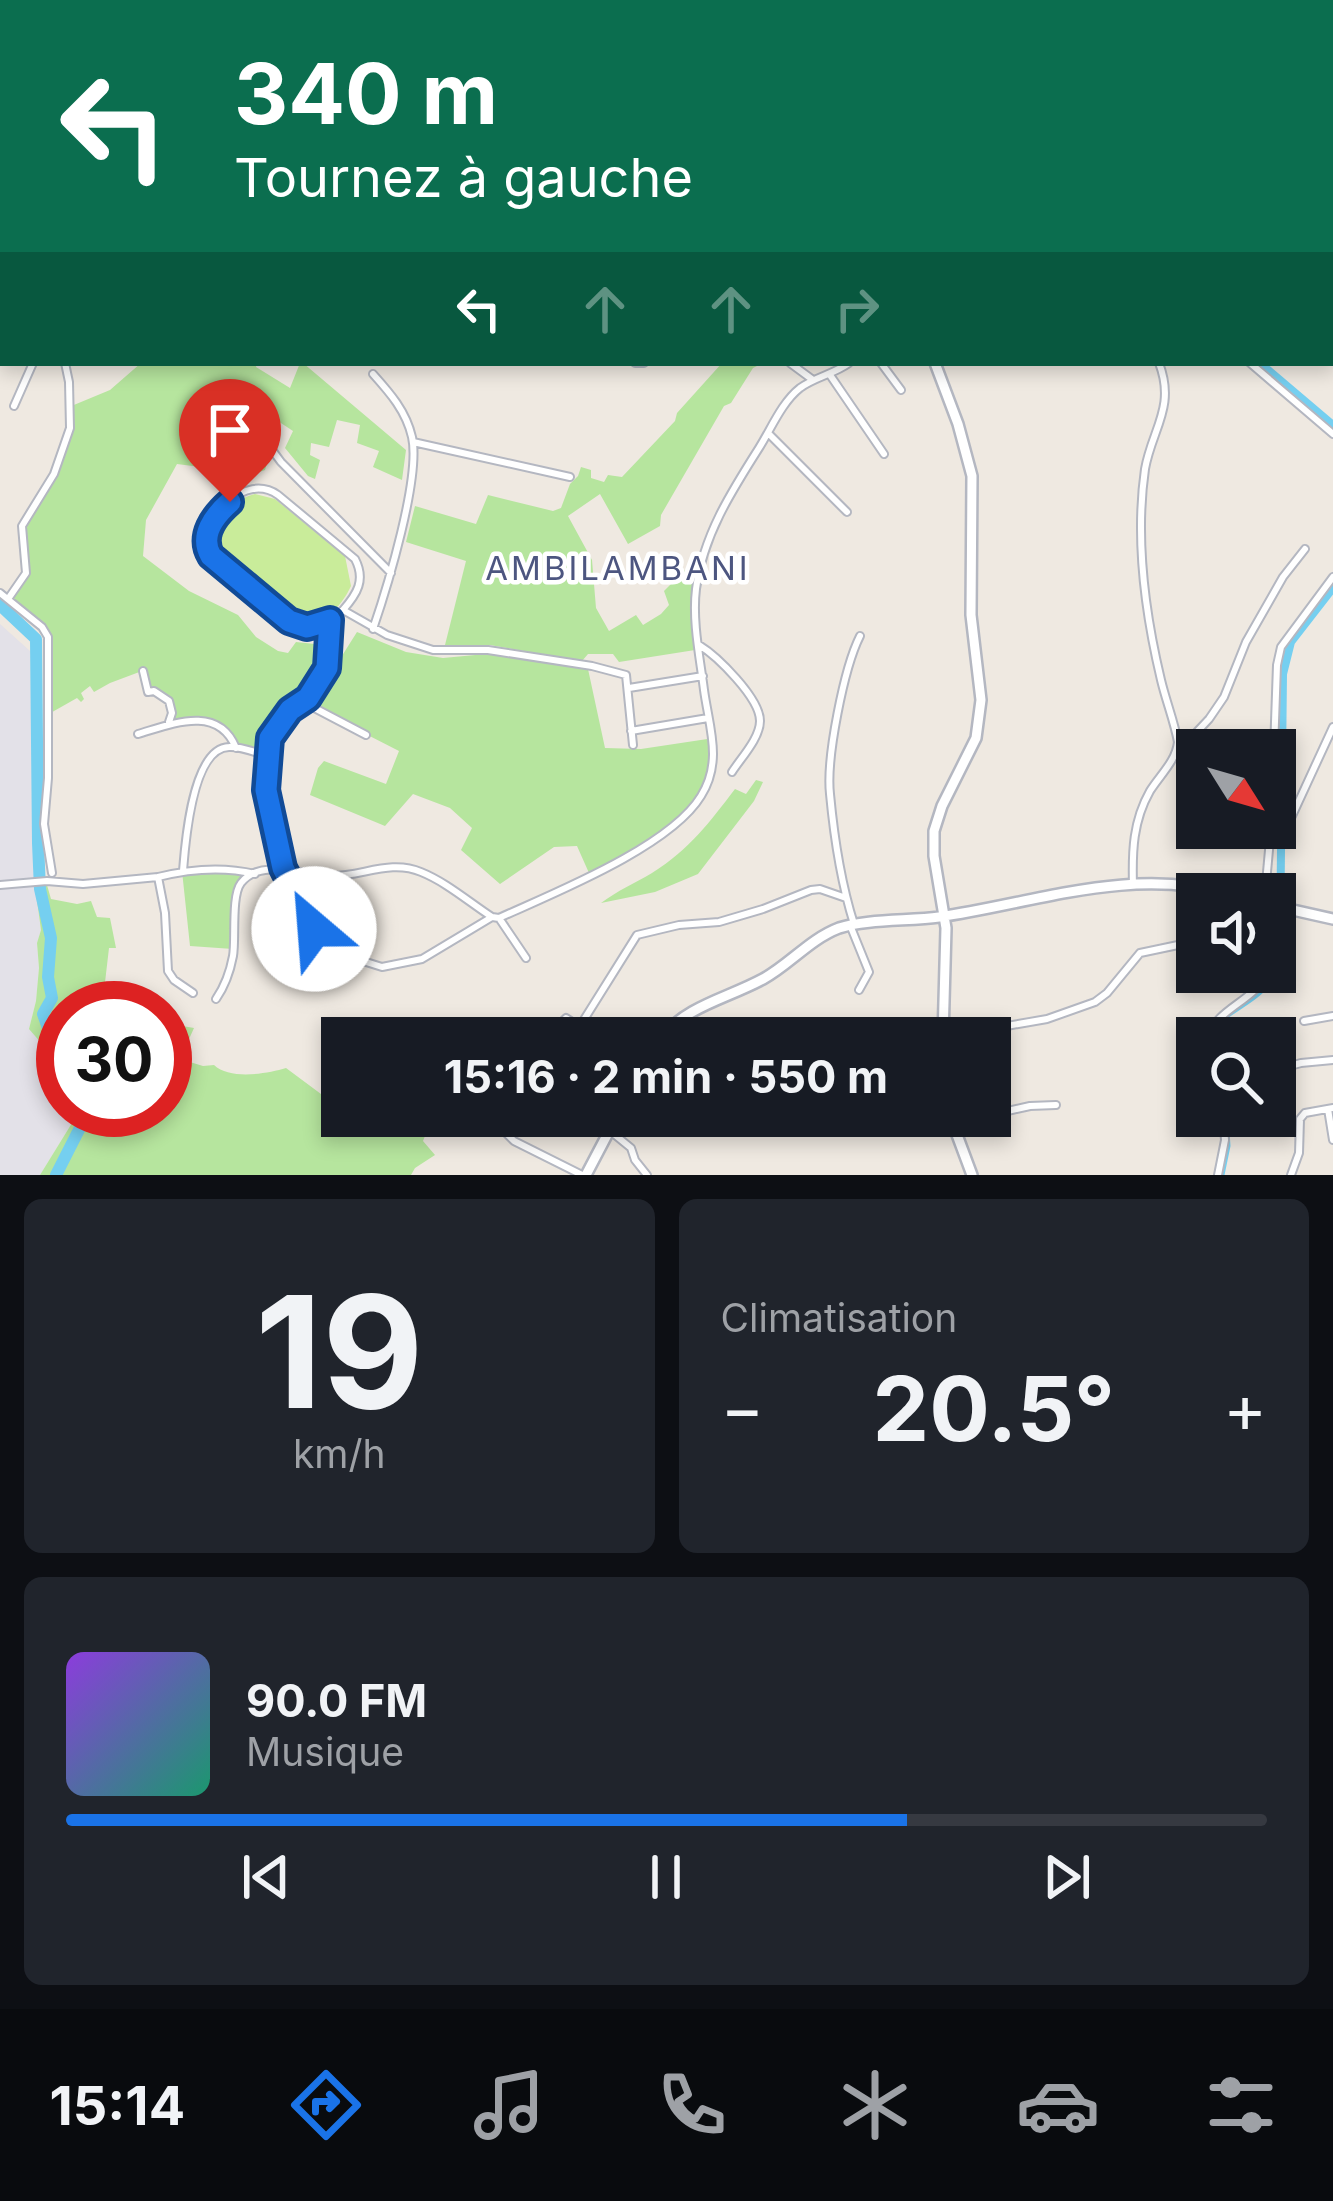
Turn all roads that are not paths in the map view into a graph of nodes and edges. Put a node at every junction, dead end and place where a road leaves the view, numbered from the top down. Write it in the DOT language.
graph roads {
  1 [pos="32,366"];
  2 [pos="66,366"];
  3 [pos="794,366"];
  4 [pos="844,366"];
  5 [pos="883,366"];
  6 [pos="936,366"];
  7 [pos="1160,366"];
  8 [pos="1254,366"];
  9 [pos="373,374"];
  10 [pos="830,375"];
  11 [pos="813,380"];
  12 [pos="901,390"];
  13 [pos="211,404"];
  14 [pos="14,406"];
  15 [pos="768,433"];
  16 [pos="1333,434"];
  17 [pos="413,442"];
  18 [pos="884,454"];
  19 [pos="570,477"];
  20 [pos="847,512"];
  21 [pos="1305,549"];
  22 [pos="391,573"];
  23 [pos="1333,577"];
  24 [pos="0,593"];
  25 [pos="8,600"];
  26 [pos="343,610"];
  27 [pos="330,620"];
  28 [pos="373,629"];
  29 [pos="860,636"];
  30 [pos="699,645"];
  31 [pos="143,671"];
  32 [pos="703,676"];
  33 [pos="628,688"];
  34 [pos="303,702"];
  35 [pos="708,718"];
  36 [pos="167,725"];
  37 [pos="1333,727"];
  38 [pos="1200,729"];
  39 [pos="1275,729"];
  40 [pos="632,731"];
  41 [pos="138,734"];
  42 [pos="1176,734"];
  43 [pos="366,735"];
  44 [pos="633,745"];
  45 [pos="236,748"];
  46 [pos="1176,755"];
  47 [pos="268,756"];
  48 [pos="732,772"];
  49 [pos="1296,807"];
  50 [pos="283,868"];
  51 [pos="183,871"];
  52 [pos="52,873"];
  53 [pos="255,874"];
  54 [pos="158,877"];
  55 [pos="0,885"];
  56 [pos="1133,885"];
  57 [pos="1176,885"];
  58 [pos="846,898"];
  59 [pos="1296,911"];
  60 [pos="944,916"];
  61 [pos="495,918"];
  62 [pos="1333,920"];
  63 [pos="852,925"];
  64 [pos="1176,945"];
  65 [pos="526,958"];
  66 [pos="859,990"];
  67 [pos="193,992"];
  68 [pos="1251,993"];
  69 [pos="216,999"];
  70 [pos="1333,1016"];
  71 [pos="586,1017"];
  72 [pos="682,1017"];
  73 [pos="943,1017"];
  74 [pos="1219,1017"];
  75 [pos="1304,1021"];
  76 [pos="1011,1025"];
  77 [pos="1333,1060"];
  78 [pos="1296,1064"];
  79 [pos="1056,1105"];
  80 [pos="1330,1108"];
  81 [pos="1011,1110"];
  82 [pos="510,1137"];
  83 [pos="605,1137"];
  84 [pos="618,1137"];
  85 [pos="958,1137"];
  86 [pos="1225,1137"];
  87 [pos="1333,1140"];
  88 [pos="584,1175"];
  89 [pos="646,1175"];
  90 [pos="972,1175"];
  91 [pos="1218,1175"];
  92 [pos="1291,1175"];
  1 -- 14 [label="street"];
  2 -- 25 [label="street"];
  3 -- 11 [label="street"];
  4 -- 10 [label="street"];
  5 -- 12 [label="street"];
  6 -- 60 [label="street"];
  7 -- 42 [label="street"];
  8 -- 16 [label="street"];
  9 -- 17 [label="street"];
  10 -- 11 [label="street"];
  10 -- 18 [label="street"];
  11 -- 15 [label="street"];
  13 -- 22 [label="street"];
  15 -- 20 [label="street"];
  15 -- 30 [label="street"];
  17 -- 19 [label="street"];
  17 -- 22 [label="street"];
  21 -- 38 [label="street"];
  22 -- 28 [label="street"];
  23 -- 39 [label="street"];
  24 -- 25 [label="street"];
  25 -- 52 [label="street"];
  26 -- 27 [label="street"];
  26 -- 27 [label="street"];
  26 -- 28 [label="street"];
  27 -- 34 [label="street"];
  28 -- 33 [label="street"];
  29 -- 58 [label="street"];
  30 -- 32 [label="street"];
  30 -- 48 [label="street"];
  31 -- 36 [label="street"];
  32 -- 33 [label="street"];
  32 -- 35 [label="street"];
  33 -- 40 [label="street"];
  34 -- 43 [label="street"];
  34 -- 47 [label="street"];
  35 -- 40 [label="street"];
  35 -- 61 [label="street"];
  36 -- 41 [label="street"];
  36 -- 45 [label="street"];
  37 -- 49 [label="street"];
  40 -- 44 [label="street"];
  45 -- 47 [label="street"];
  45 -- 51 [label="street"];
  46 -- 56 [label="street"];
  47 -- 50 [label="street"];
  50 -- 53 [label="street"];
  50 -- 61 [label="street"];
  50 -- 61 [label="street"];
  51 -- 53 [label="street"];
  51 -- 54 [label="street"];
  53 -- 69 [label="street"];
  54 -- 55 [label="street"];
  54 -- 67 [label="street"];
  56 -- 57 [label="street"];
  56 -- 60 [label="street"];
  58 -- 63 [label="street"];
  58 -- 71 [label="street"];
  59 -- 62 [label="street"];
  60 -- 63 [label="street"];
  60 -- 73 [label="street"];
  61 -- 65 [label="street"];
  63 -- 66 [label="street"];
  63 -- 72 [label="street"];
  64 -- 76 [label="street"];
  68 -- 74 [label="street"];
  70 -- 75 [label="street"];
  77 -- 78 [label="street"];
  79 -- 81 [label="street"];
  80 -- 87 [label="street"];
  80 -- 92 [label="street"];
  82 -- 88 [label="street"];
  83 -- 88 [label="street"];
  84 -- 89 [label="street"];
  85 -- 90 [label="street"];
  86 -- 91 [label="street"];
}
